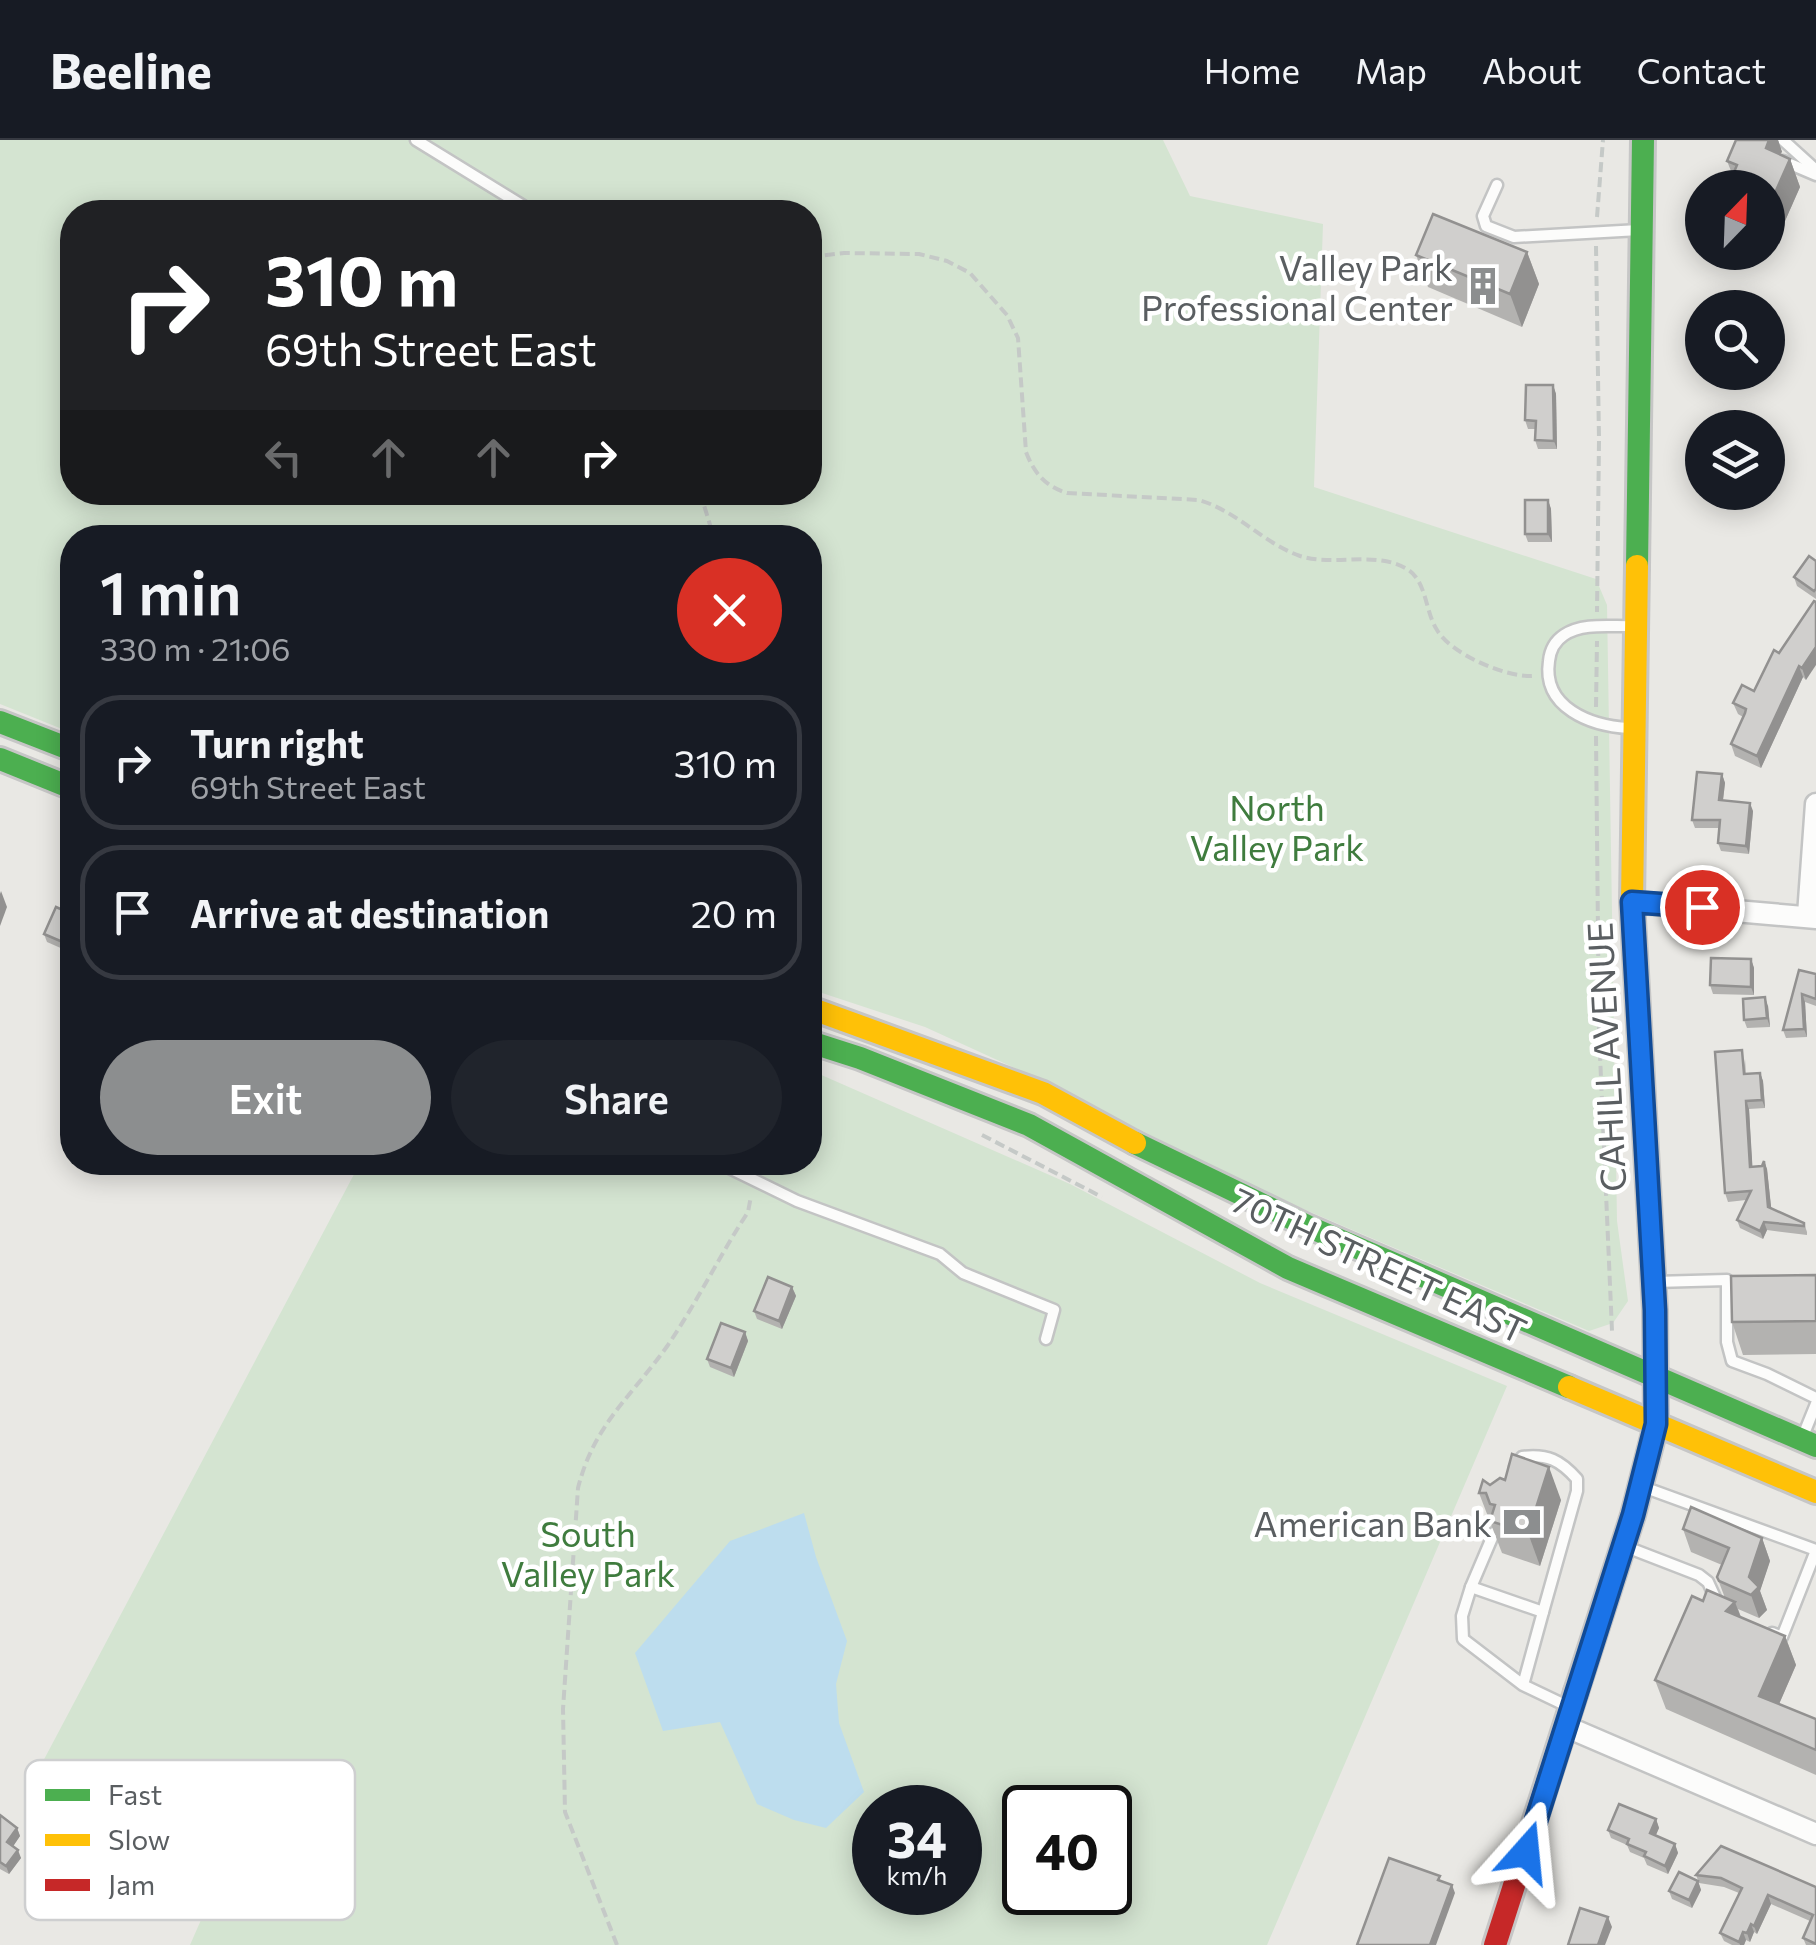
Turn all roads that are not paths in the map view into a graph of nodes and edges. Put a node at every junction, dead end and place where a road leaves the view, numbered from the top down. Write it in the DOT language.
graph roads {
  1 [pos="416,140"];
  2 [pos="1643,140"];
  3 [pos="1783,140"];
  4 [pos="1783,160"];
  5 [pos="1816,172"];
  6 [pos="1497,185"];
  7 [pos="514,200"];
  8 [pos="1640,230"];
  9 [pos="1635,626"];
  10 [pos="0,722"];
  11 [pos="1634,728"];
  12 [pos="60,745"];
  13 [pos="0,759"];
  14 [pos="60,783"];
  15 [pos="1816,804"];
  16 [pos="1632,902"];
  17 [pos="1812,917"];
  18 [pos="822,1012"];
  19 [pos="822,1046"];
  20 [pos="744,1175"];
  21 [pos="1727,1280"];
  22 [pos="1742,1280"];
  23 [pos="1654,1282"];
  24 [pos="1046,1340"];
  25 [pos="1654,1376"];
  26 [pos="1816,1401"];
  27 [pos="1656,1424"];
  28 [pos="1808,1443"];
  29 [pos="1511,1480"];
  30 [pos="1640,1486"];
  31 [pos="1816,1492"];
  32 [pos="1494,1534"];
  33 [pos="1624,1546"];
  34 [pos="1816,1551"];
  35 [pos="1471,1587"];
  36 [pos="1543,1612"];
  37 [pos="1736,1618"];
  38 [pos="1766,1631"];
  39 [pos="1523,1685"];
  40 [pos="1570,1718"];
  41 [pos="1816,1834"];
  42 [pos="1495,1945"];
  1 -- 7 [label="lane"];
  2 -- 8 [label="main road, CAHILL AVENUE"];
  3 -- 5 [label="lane"];
  4 -- 5 [label="lane"];
  6 -- 8 [label="lane"];
  8 -- 9 [label="main road, CAHILL AVENUE"];
  9 -- 11 [label="main road, CAHILL AVENUE"];
  9 -- 11 [label="lane"];
  10 -- 12 [label="main road"];
  11 -- 16 [label="main road, CAHILL AVENUE"];
  13 -- 14 [label="main road"];
  15 -- 17 [label="street"];
  16 -- 17 [label="street"];
  16 -- 23 [label="main road, CAHILL AVENUE"];
  18 -- 25 [label="main road, 70TH STREET EAST"];
  19 -- 27 [label="main road, 70TH STREET EAST"];
  20 -- 24 [label="lane"];
  21 -- 22 [label="lane"];
  21 -- 23 [label="lane"];
  21 -- 26 [label="lane"];
  23 -- 25 [label="main road, CAHILL AVENUE"];
  25 -- 27 [label="main road, CAHILL AVENUE"];
  25 -- 28 [label="main road, 70TH STREET EAST"];
  26 -- 28 [label="lane"];
  27 -- 30 [label="main road, CAHILL AVENUE"];
  27 -- 31 [label="main road, 70TH STREET EAST"];
  29 -- 36 [label="lane"];
  30 -- 33 [label="main road, CAHILL AVENUE"];
  30 -- 34 [label="lane"];
  32 -- 35 [label="lane"];
  33 -- 37 [label="lane"];
  33 -- 40 [label="main road, CAHILL AVENUE"];
  34 -- 38 [label="lane"];
  35 -- 36 [label="lane"];
  35 -- 39 [label="lane"];
  36 -- 39 [label="lane"];
  39 -- 40 [label="lane"];
  40 -- 41 [label="street"];
  40 -- 42 [label="main road, CAHILL AVENUE"];
}
